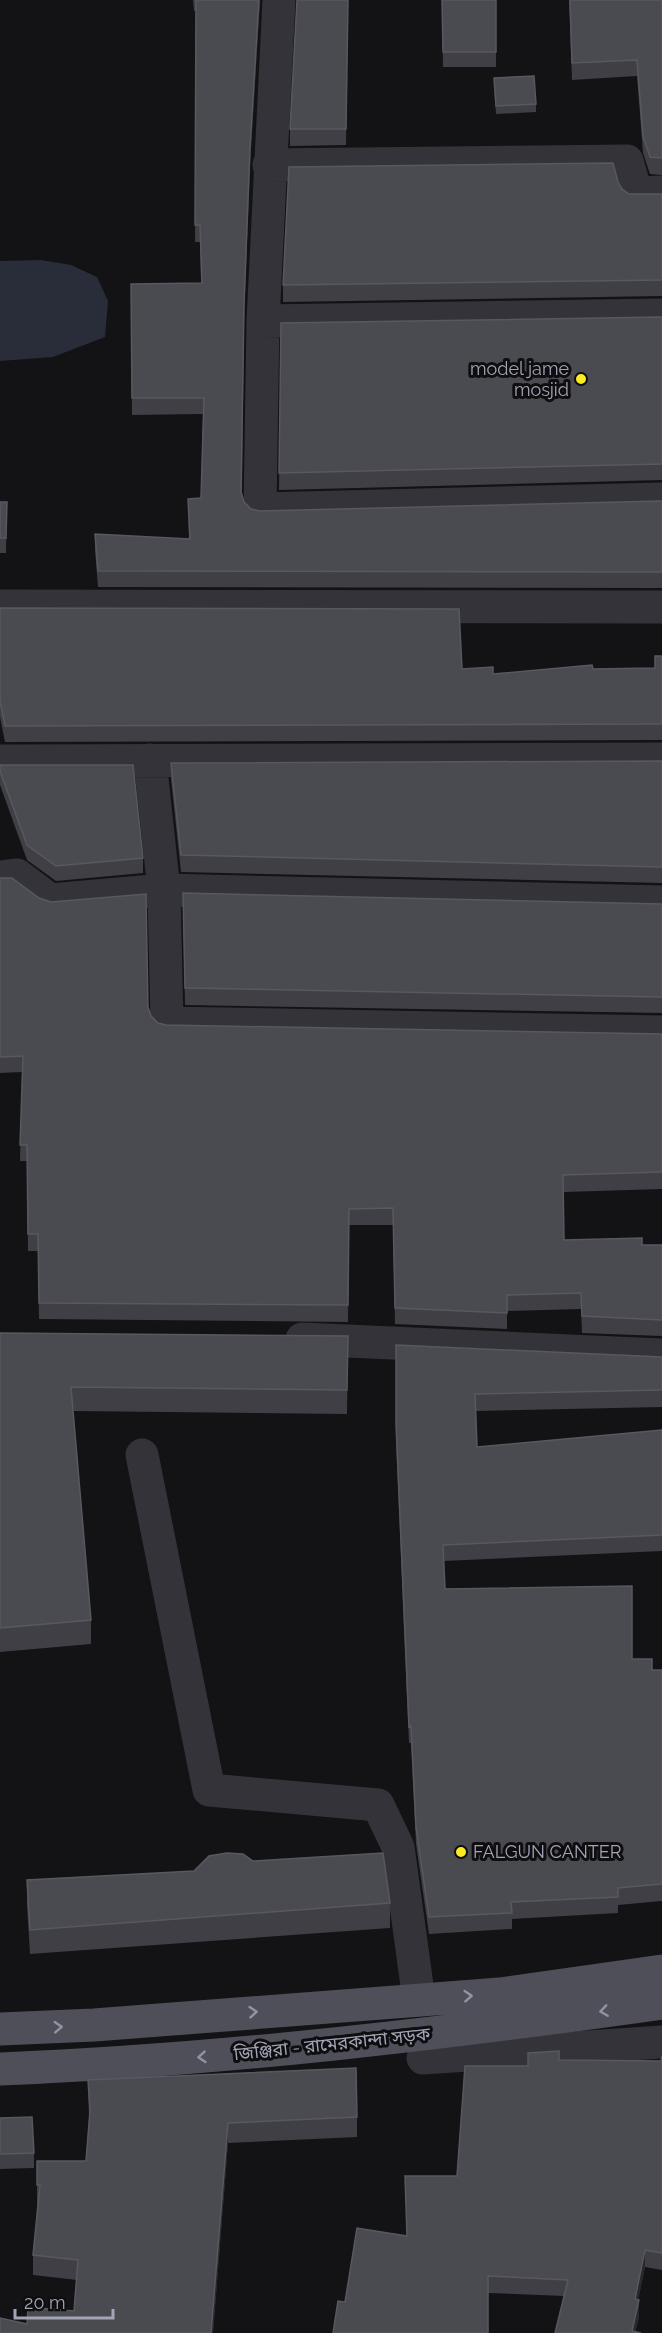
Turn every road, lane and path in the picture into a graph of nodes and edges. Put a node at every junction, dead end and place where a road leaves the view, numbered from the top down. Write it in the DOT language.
graph roads {
  1 [pos="279,0"];
  2 [pos="269,165"];
  3 [pos="662,192"];
  4 [pos="662,315"];
  5 [pos="263,321"];
  6 [pos="662,499"];
  7 [pos="0,606"];
  8 [pos="662,607"];
  9 [pos="662,759"];
  10 [pos="150,760"];
  11 [pos="0,761"];
  12 [pos="0,877"];
  13 [pos="164,890"];
  14 [pos="662,902"];
  15 [pos="662,1032"];
  16 [pos="275,1339"];
  17 [pos="662,1356"];
  18 [pos="142,1455"];
  19 [pos="662,1971"];
  20 [pos="419,2000"];
  21 [pos="662,2003"];
  22 [pos="0,2029"];
  23 [pos="662,2042"];
  24 [pos="423,2058"];
  25 [pos="0,2069"];
  1 -- 2 [label="street"];
  2 -- 3 [label="street"];
  2 -- 5 [label="street"];
  4 -- 5 [label="street"];
  5 -- 6 [label="street"];
  7 -- 8 [label="street"];
  9 -- 10 [label="street"];
  10 -- 11 [label="street"];
  10 -- 13 [label="street"];
  12 -- 13 [label="street"];
  13 -- 14 [label="street"];
  13 -- 15 [label="street"];
  16 -- 17 [label="street"];
  18 -- 20 [label="street"];
  20 -- 19 [label="main road, জিঞ্জিরা - রামেরকান্দা সড়ক, one-way"];
  22 -- 20 [label="main road, জিঞ্জিরা - রামেরকান্দা সড়ক, one-way"];
  21 -- 25 [label="main road, জিঞ্জিরা - রামেরকান্দা সড়ক, one-way"];
  23 -- 24 [label="street"];
}
